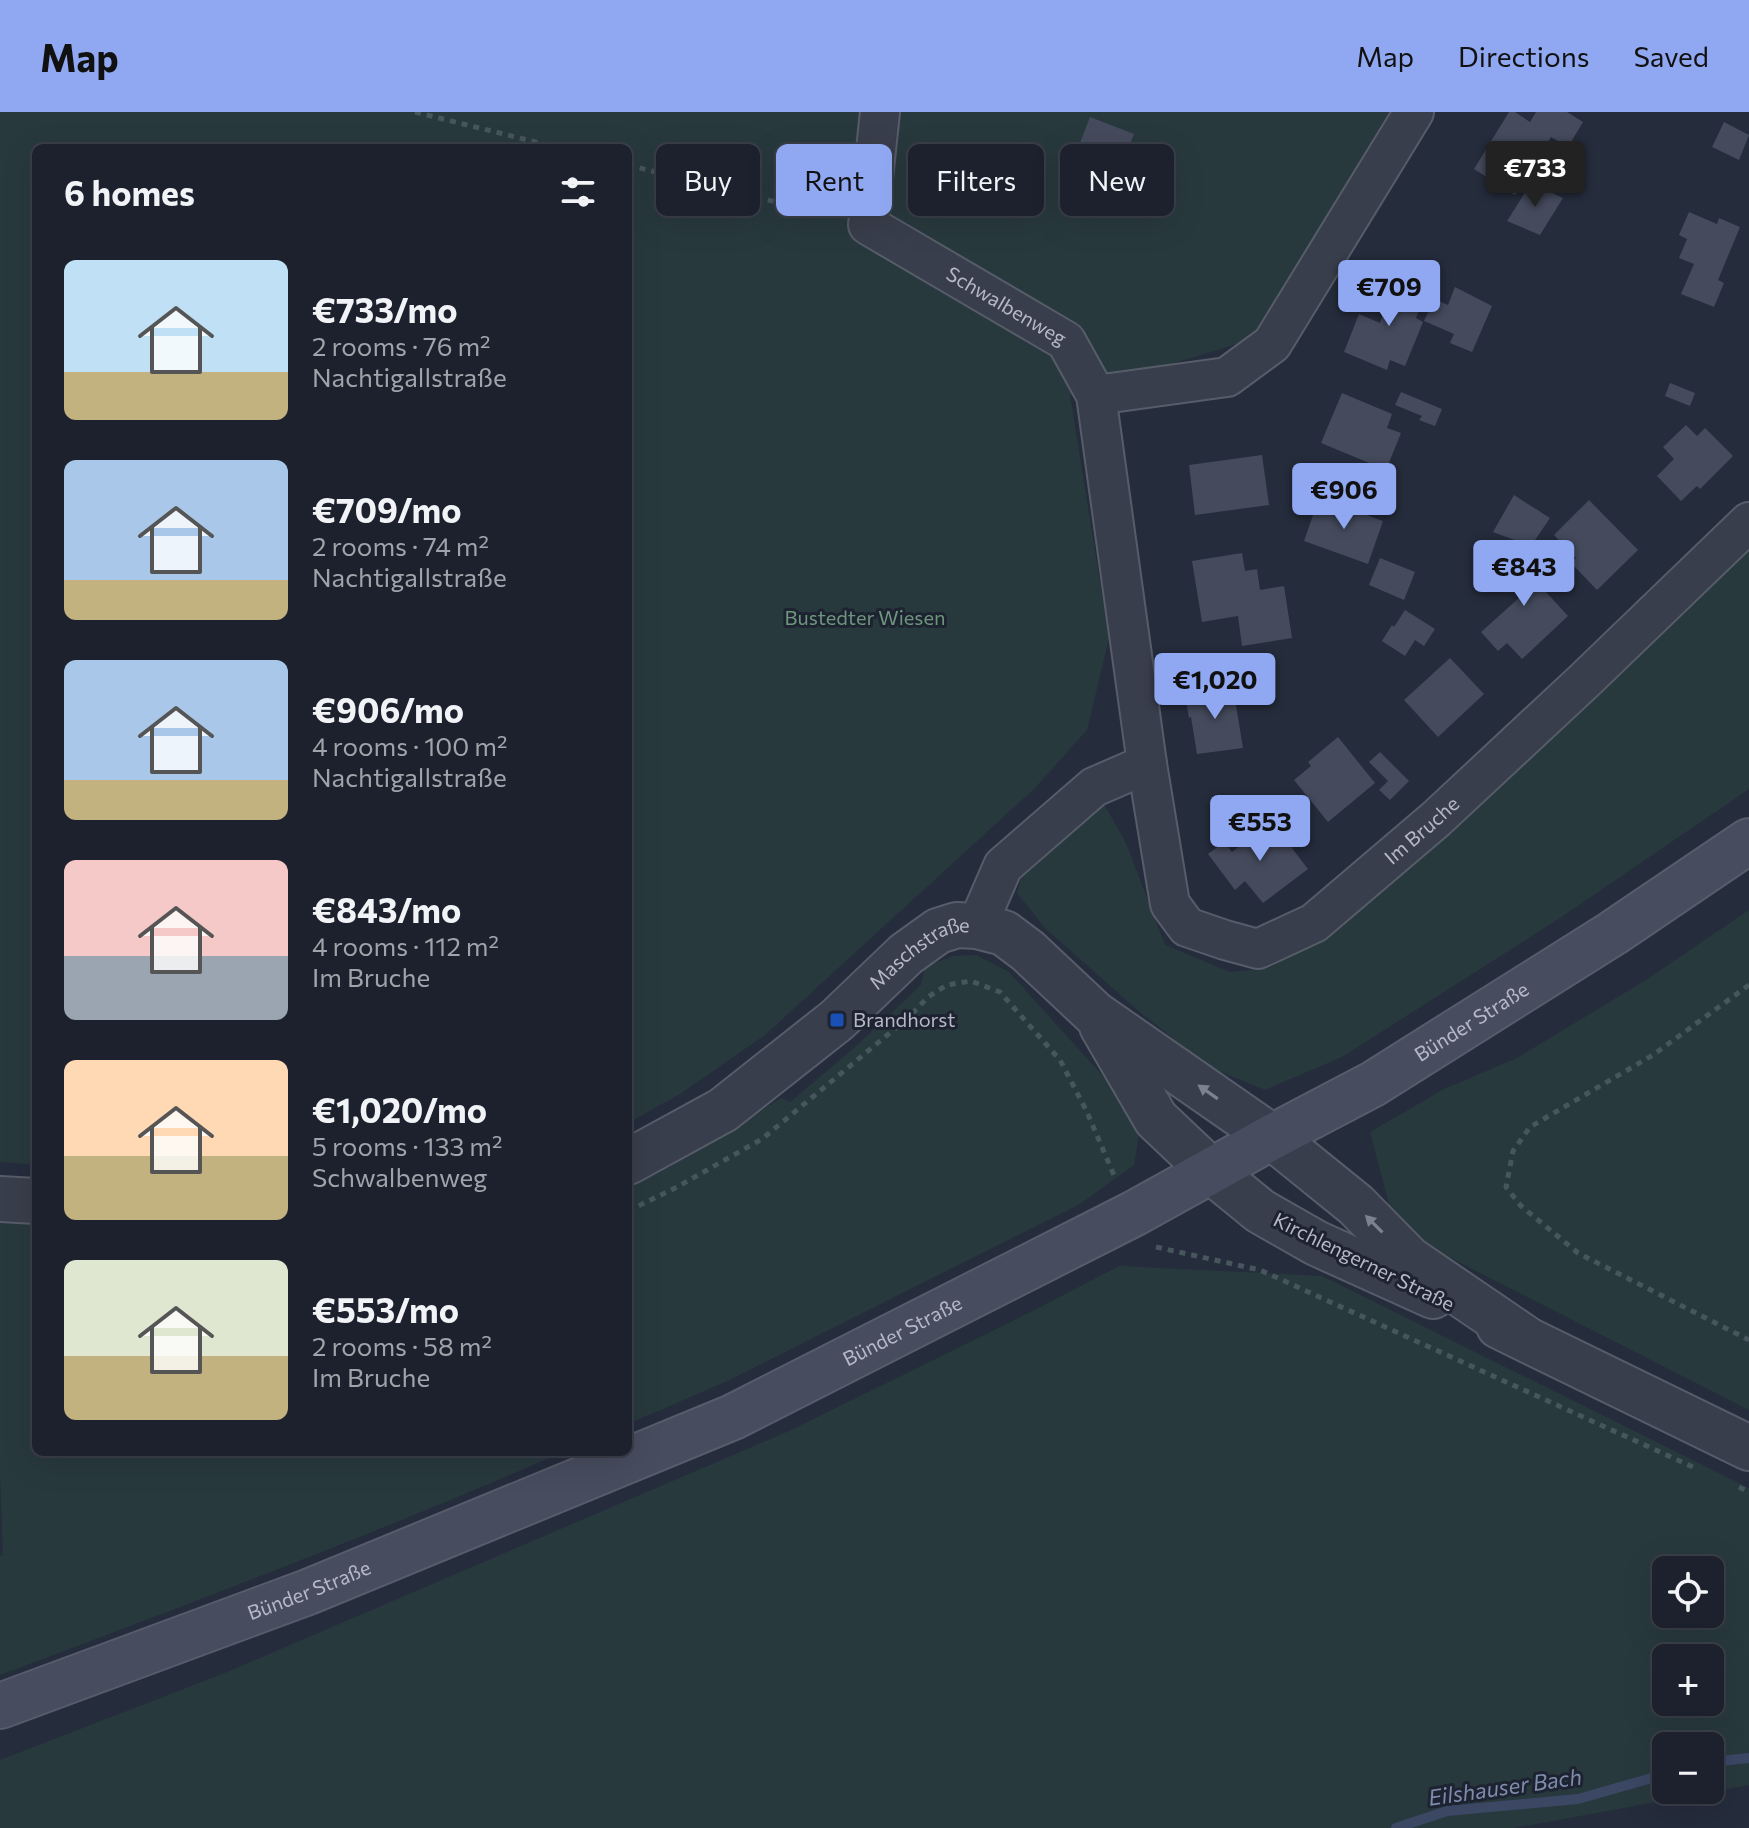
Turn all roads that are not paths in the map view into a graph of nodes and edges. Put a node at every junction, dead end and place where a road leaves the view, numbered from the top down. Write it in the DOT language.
graph roads {
  1 [pos="880,112"];
  2 [pos="1414,112"];
  3 [pos="1096,395"];
  4 [pos="1749,522"];
  5 [pos="1147,764"];
  6 [pos="1749,841"];
  7 [pos="977,926"];
  8 [pos="1095,1014"];
  9 [pos="1272,1137"];
  10 [pos="632,1160"];
  11 [pos="1211,1171"];
  12 [pos="0,1199"];
  13 [pos="32,1201"];
  14 [pos="1525,1338"];
  15 [pos="1742,1467"];
  16 [pos="0,1706"];
  1 -- 3 [label="street, Schwalbenweg"];
  2 -- 3 [label="street"];
  3 -- 5 [label="street, Schwalbenweg"];
  4 -- 5 [label="street, Im Bruche"];
  5 -- 7 [label="street"];
  6 -- 9 [label="main road, Bünder Straße"];
  7 -- 8 [label="street, Maschstraße"];
  7 -- 10 [label="street, Maschstraße"];
  9 -- 8 [label="street, Maschstraße, one-way"];
  8 -- 11 [label="street, Maschstraße"];
  9 -- 11 [label="main road, Bünder Straße"];
  14 -- 9 [label="street, Kirchlengerner Straße, one-way"];
  11 -- 14 [label="street, Kirchlengerner Straße"];
  11 -- 16 [label="main road, Bünder Straße"];
  12 -- 13 [label="street"];
  14 -- 15 [label="street, Kirchlengerner Straße"];
}
